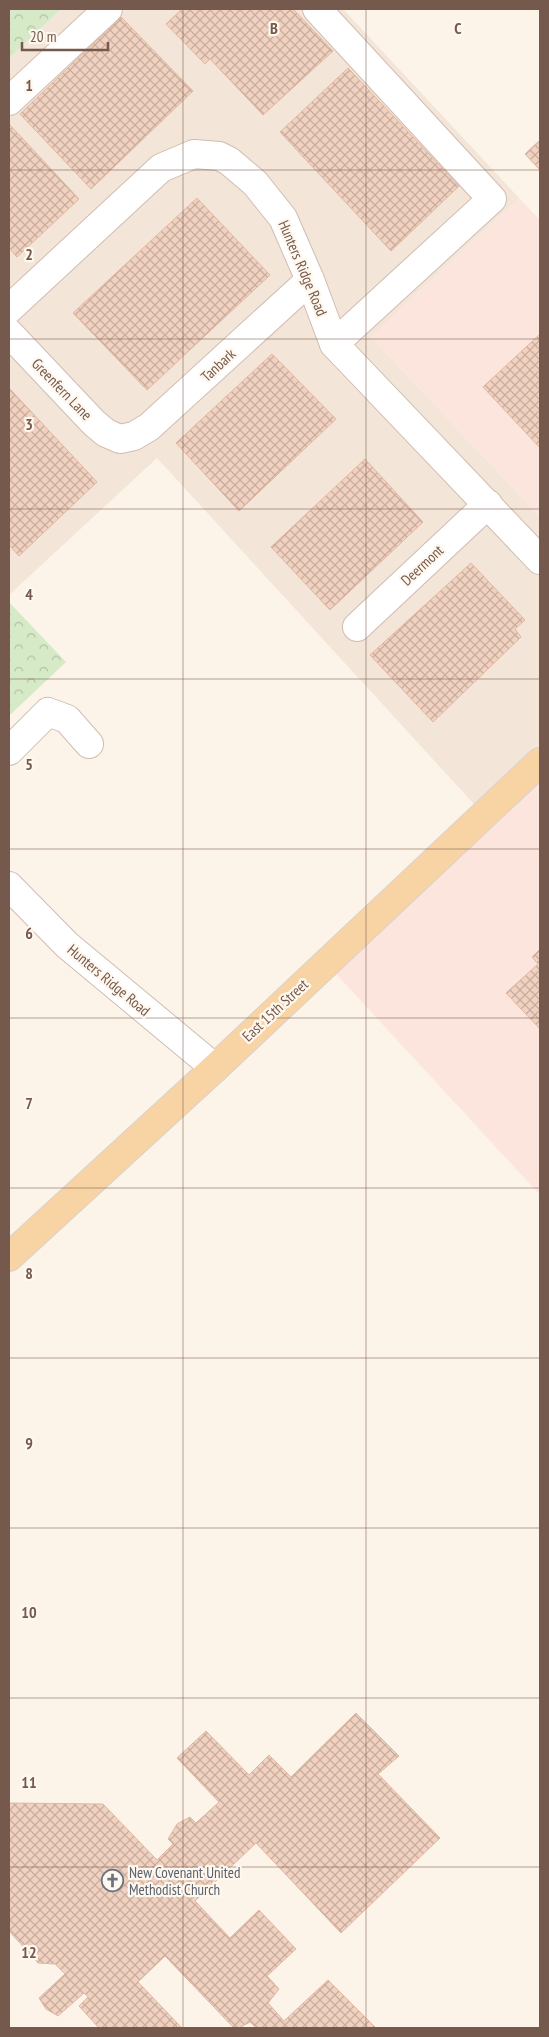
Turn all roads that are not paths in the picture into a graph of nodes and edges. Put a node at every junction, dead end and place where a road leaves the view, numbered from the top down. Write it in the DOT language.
graph roads {
  1 [pos="108,9"];
  2 [pos="317,9"];
  3 [pos="9,101"];
  4 [pos="310,280"];
  5 [pos="9,309"];
  6 [pos="9,333"];
  7 [pos="334,344"];
  8 [pos="120,439"];
  9 [pos="488,504"];
  10 [pos="540,560"];
  11 [pos="357,626"];
  12 [pos="89,744"];
  13 [pos="9,751"];
  14 [pos="540,762"];
  15 [pos="9,886"];
  16 [pos="215,1068"];
  17 [pos="9,1257"];
  1 -- 3 [label="street"];
  2 -- 7 [label="street"];
  4 -- 5 [label="street, Hunters Ridge Road"];
  4 -- 7 [label="street, Hunters Ridge Road"];
  4 -- 8 [label="street, Tanbark"];
  6 -- 8 [label="street, Greenfern Lane"];
  7 -- 9 [label="street, Hunters Ridge Road"];
  9 -- 10 [label="street, Hunters Ridge Road"];
  9 -- 11 [label="street, Deermont"];
  12 -- 13 [label="street"];
  14 -- 16 [label="main road, East 15th Street"];
  15 -- 16 [label="street, Hunters Ridge Road"];
  16 -- 17 [label="main road, East 15th Street"];
}
